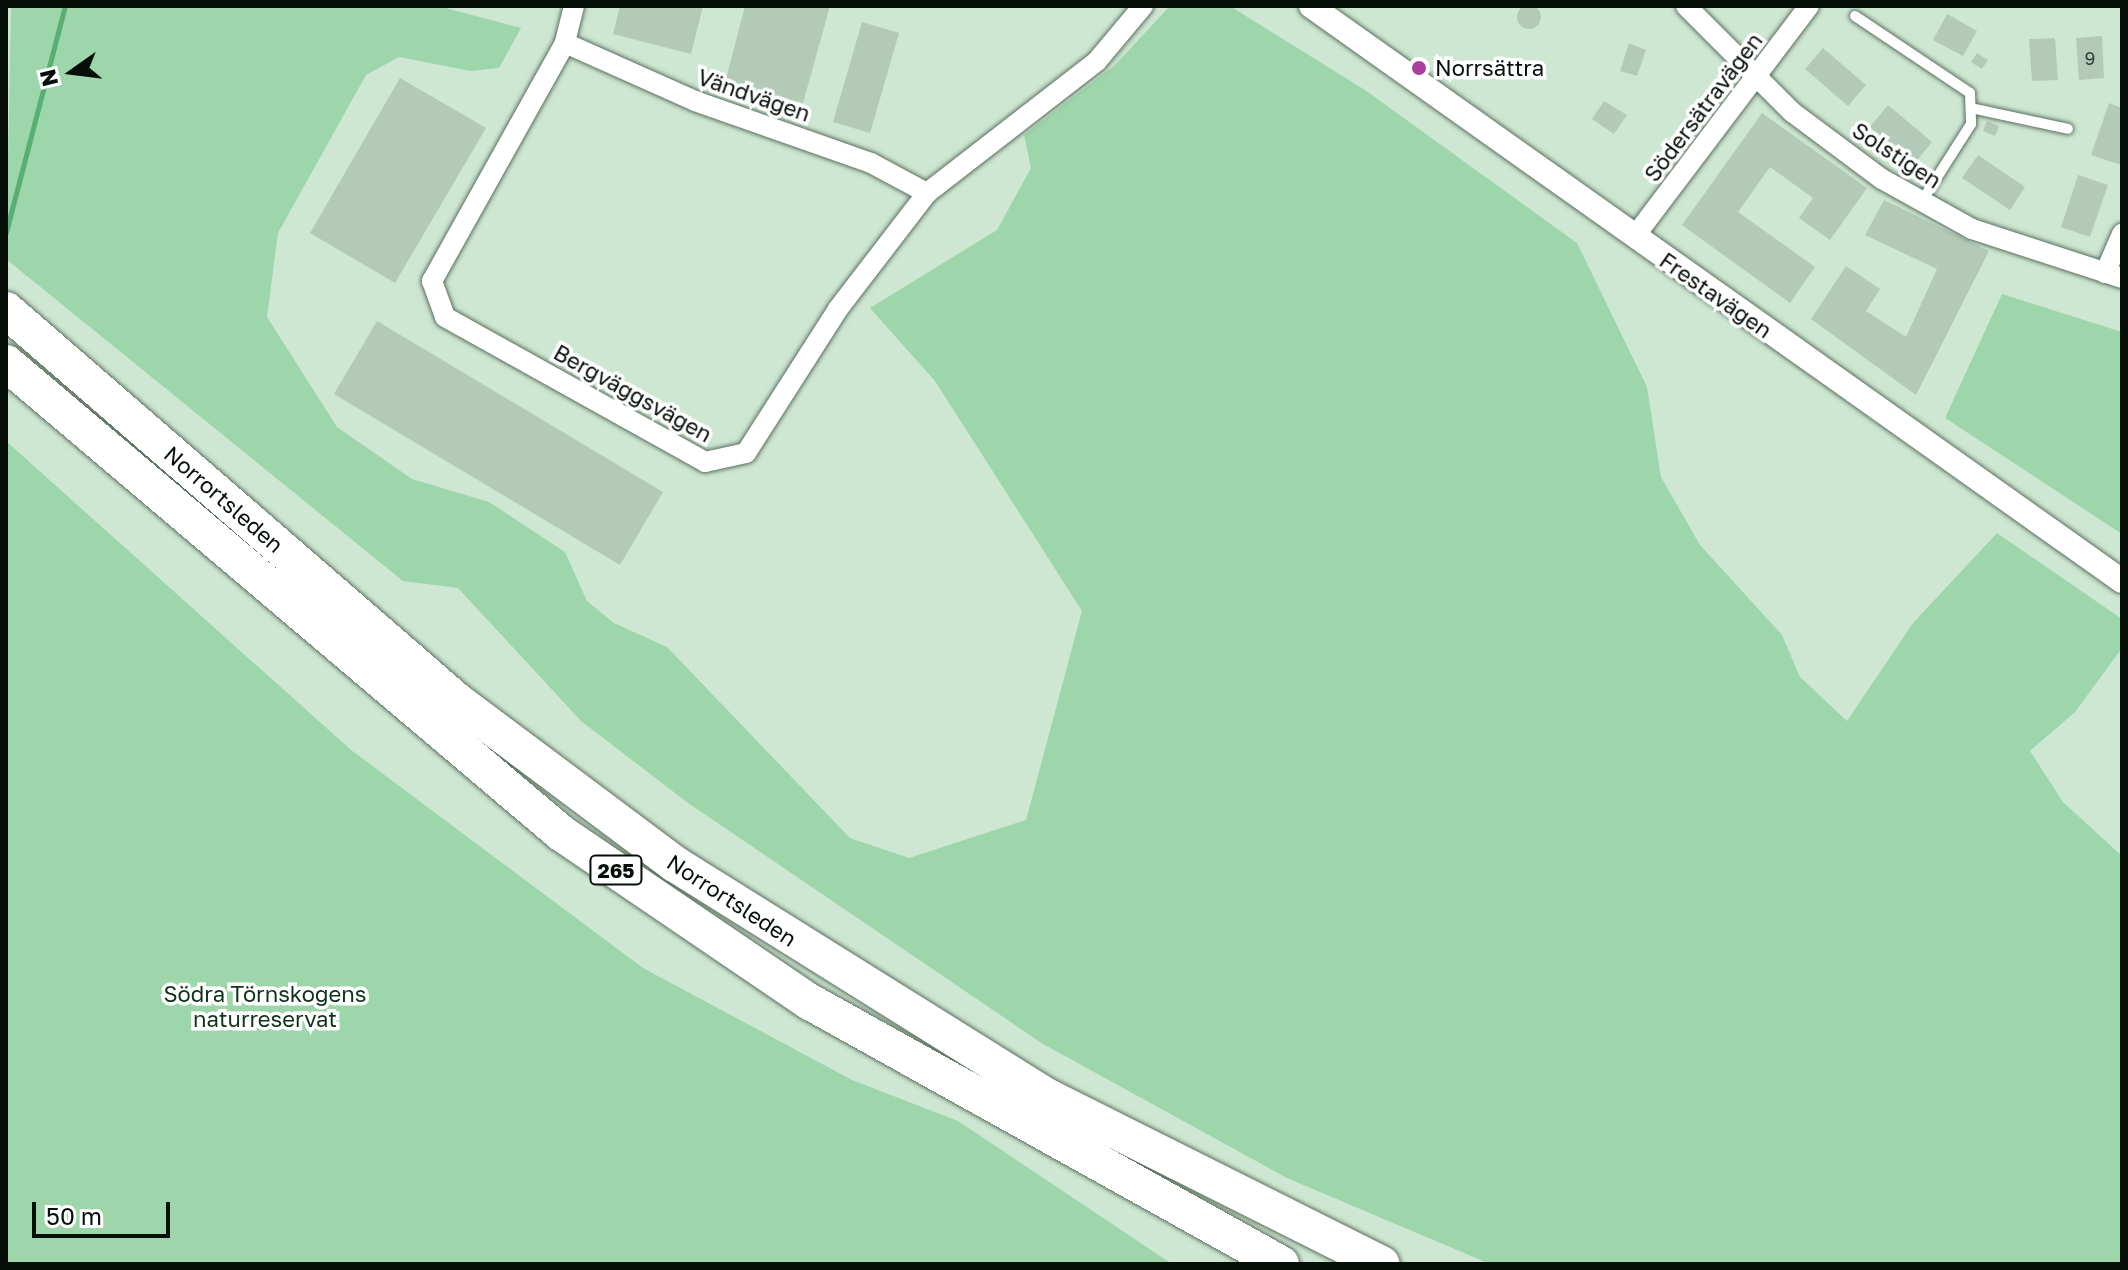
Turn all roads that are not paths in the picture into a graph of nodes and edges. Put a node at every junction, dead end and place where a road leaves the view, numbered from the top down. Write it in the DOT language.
graph roads {
  1 [pos="574,6"];
  2 [pos="1143,6"];
  3 [pos="1311,6"];
  4 [pos="1686,6"];
  5 [pos="1809,6"];
  6 [pos="1855,16"];
  7 [pos="565,43"];
  8 [pos="1757,75"];
  9 [pos="1975,109"];
  10 [pos="2068,129"];
  11 [pos="927,193"];
  12 [pos="1922,201"];
  13 [pos="2122,234"];
  14 [pos="1635,236"];
  15 [pos="2114,275"];
  16 [pos="6,310"];
  17 [pos="6,363"];
  18 [pos="2117,578"];
  19 [pos="1266,1256"];
  20 [pos="1381,1264"];
  1 -- 7 [label="street, Bergväggsvägen"];
  2 -- 11 [label="street, Bergväggsvägen"];
  3 -- 14 [label="street, Frestavägen"];
  4 -- 8 [label="street, Solstigen"];
  5 -- 8 [label="street, Södersätravägen"];
  6 -- 9 [label="lane"];
  7 -- 11 [label="street, Vändvägen"];
  7 -- 11 [label="street, Bergväggsvägen"];
  8 -- 12 [label="street, Solstigen"];
  8 -- 14 [label="street, Södersätravägen"];
  9 -- 10 [label="lane"];
  9 -- 12 [label="lane"];
  12 -- 15 [label="street, Solstigen"];
  13 -- 15 [label="street"];
  14 -- 18 [label="street, Frestavägen"];
  16 -- 20 [label="highway, Norrortsleden / 265"];
  17 -- 19 [label="highway, Norrortsleden / 265"];
}
